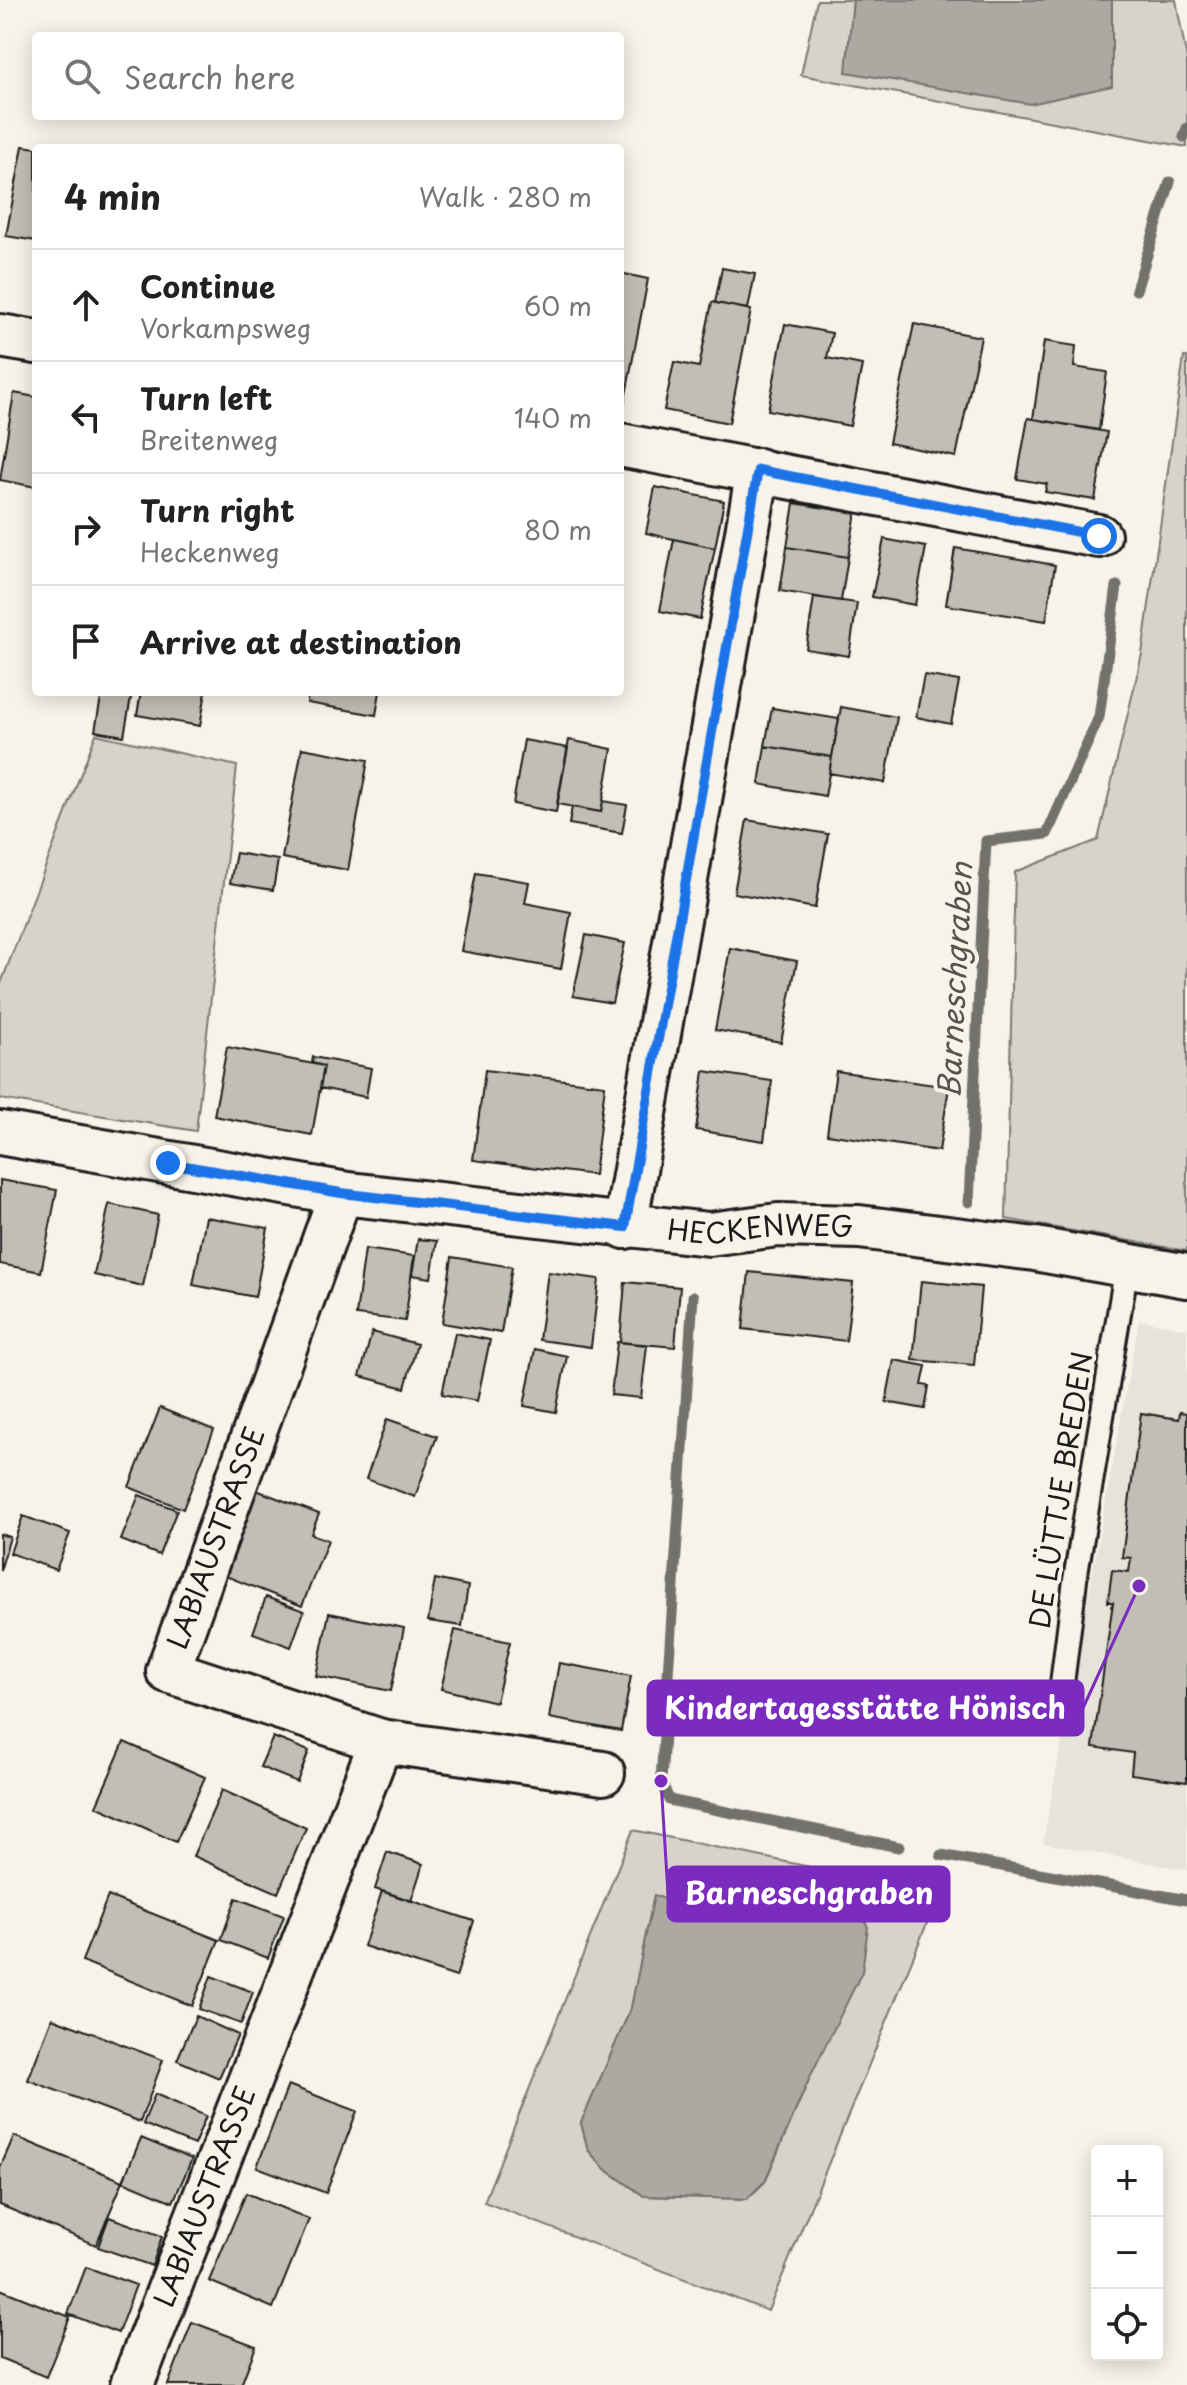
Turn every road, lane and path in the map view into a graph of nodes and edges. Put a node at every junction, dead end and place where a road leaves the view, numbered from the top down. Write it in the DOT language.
graph roads {
  1 [pos="0,336"];
  2 [pos="32,341"];
  3 [pos="624,446"];
  4 [pos="758,470"];
  5 [pos="1099,536"];
  6 [pos="0,1133"];
  7 [pos="341,1193"];
  8 [pos="625,1227"];
  9 [pos="1127,1265"];
  10 [pos="1187,1276"];
  11 [pos="1057,1724"];
  12 [pos="381,1741"];
  13 [pos="603,1773"];
  14 [pos="132,2385"];
  1 -- 2 [label="street"];
  3 -- 4 [label="street"];
  4 -- 5 [label="street"];
  4 -- 8 [label="street"];
  6 -- 7 [label="street, HECKENWEG"];
  7 -- 8 [label="street, HECKENWEG"];
  7 -- 12 [label="street, LABIAUSTRASSE"];
  8 -- 9 [label="street, HECKENWEG"];
  9 -- 10 [label="street, HECKENWEG"];
  9 -- 11 [label="lane, DE LÜTTJE BREDEN"];
  12 -- 13 [label="street, LABIAUSTRASSE"];
  12 -- 14 [label="street, LABIAUSTRASSE"];
}
